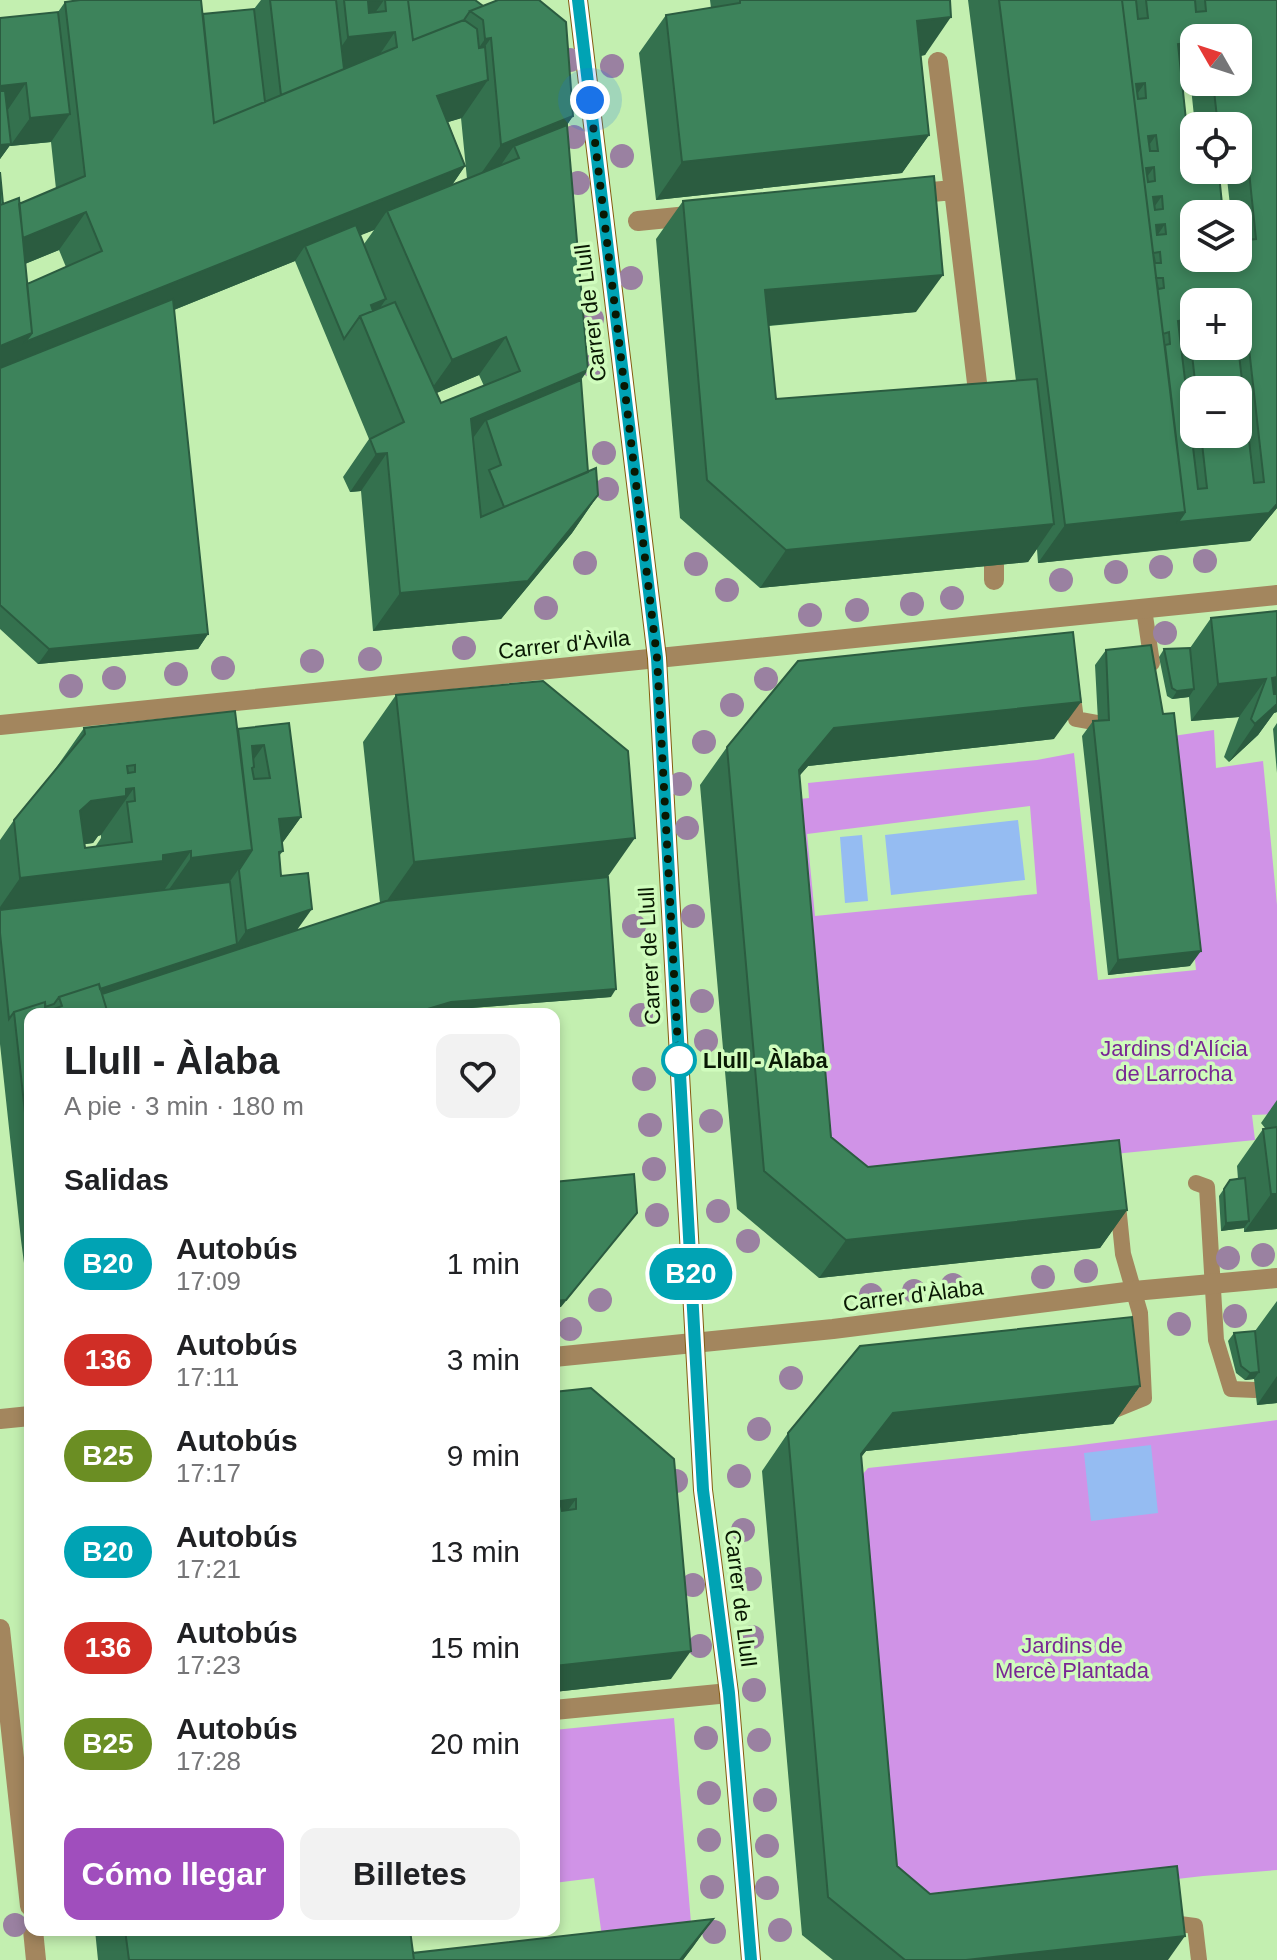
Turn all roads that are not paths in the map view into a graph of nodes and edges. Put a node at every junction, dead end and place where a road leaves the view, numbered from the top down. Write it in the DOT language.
graph roads {
  1 [pos="578,0"];
  2 [pos="938,62"];
  3 [pos="954,190"];
  4 [pos="892,196"];
  5 [pos="723,213"];
  6 [pos="638,221"];
  7 [pos="981,419"];
  8 [pos="1277,595"];
  9 [pos="1144,609"];
  10 [pos="657,658"];
  11 [pos="1070,675"];
  12 [pos="1154,679"];
  13 [pos="1098,723"];
  14 [pos="0,725"];
  15 [pos="1196,1183"];
  16 [pos="1094,1190"];
  17 [pos="1277,1278"];
  18 [pos="1212,1285"];
  19 [pos="1134,1291"];
  20 [pos="694,1344"];
  21 [pos="560,1356"];
  22 [pos="1255,1390"];
  23 [pos="1112,1411"];
  24 [pos="24,1417"];
  25 [pos="0,1419"];
  26 [pos="0,1629"];
  27 [pos="729,1693"];
  28 [pos="560,1709"];
  29 [pos="22,1764"];
  30 [pos="24,1800"];
  31 [pos="1152,1921"];
  32 [pos="34,1936"];
  33 [pos="36,1960"];
  34 [pos="751,1960"];
  35 [pos="1199,1960"];
  1 -- 10 [label="street, Carrer de Llull"];
  2 -- 3 [label="street"];
  3 -- 4 [label="street"];
  3 -- 7 [label="street"];
  5 -- 6 [label="street"];
  8 -- 9 [label="street, Carrer d'Àvila"];
  9 -- 10 [label="street, Carrer d'Àvila"];
  9 -- 12 [label="lane"];
  10 -- 14 [label="street, Carrer d'Àvila"];
  10 -- 20 [label="street, Carrer de Llull"];
  11 -- 13 [label="lane"];
  15 -- 18 [label="lane"];
  16 -- 19 [label="lane"];
  17 -- 18 [label="street, Carrer d'Àlaba"];
  18 -- 19 [label="street, Carrer d'Àlaba"];
  18 -- 22 [label="lane"];
  19 -- 20 [label="street, Carrer d'Àlaba"];
  19 -- 23 [label="lane"];
  20 -- 21 [label="street, Carrer d'Àlaba"];
  20 -- 27 [label="street, Carrer de Llull"];
  24 -- 25 [label="street"];
  26 -- 29 [label="street"];
  27 -- 28 [label="street"];
  27 -- 34 [label="street, Carrer de Llull"];
  29 -- 30 [label="street"];
  31 -- 35 [label="lane"];
  32 -- 33 [label="street"];
}
